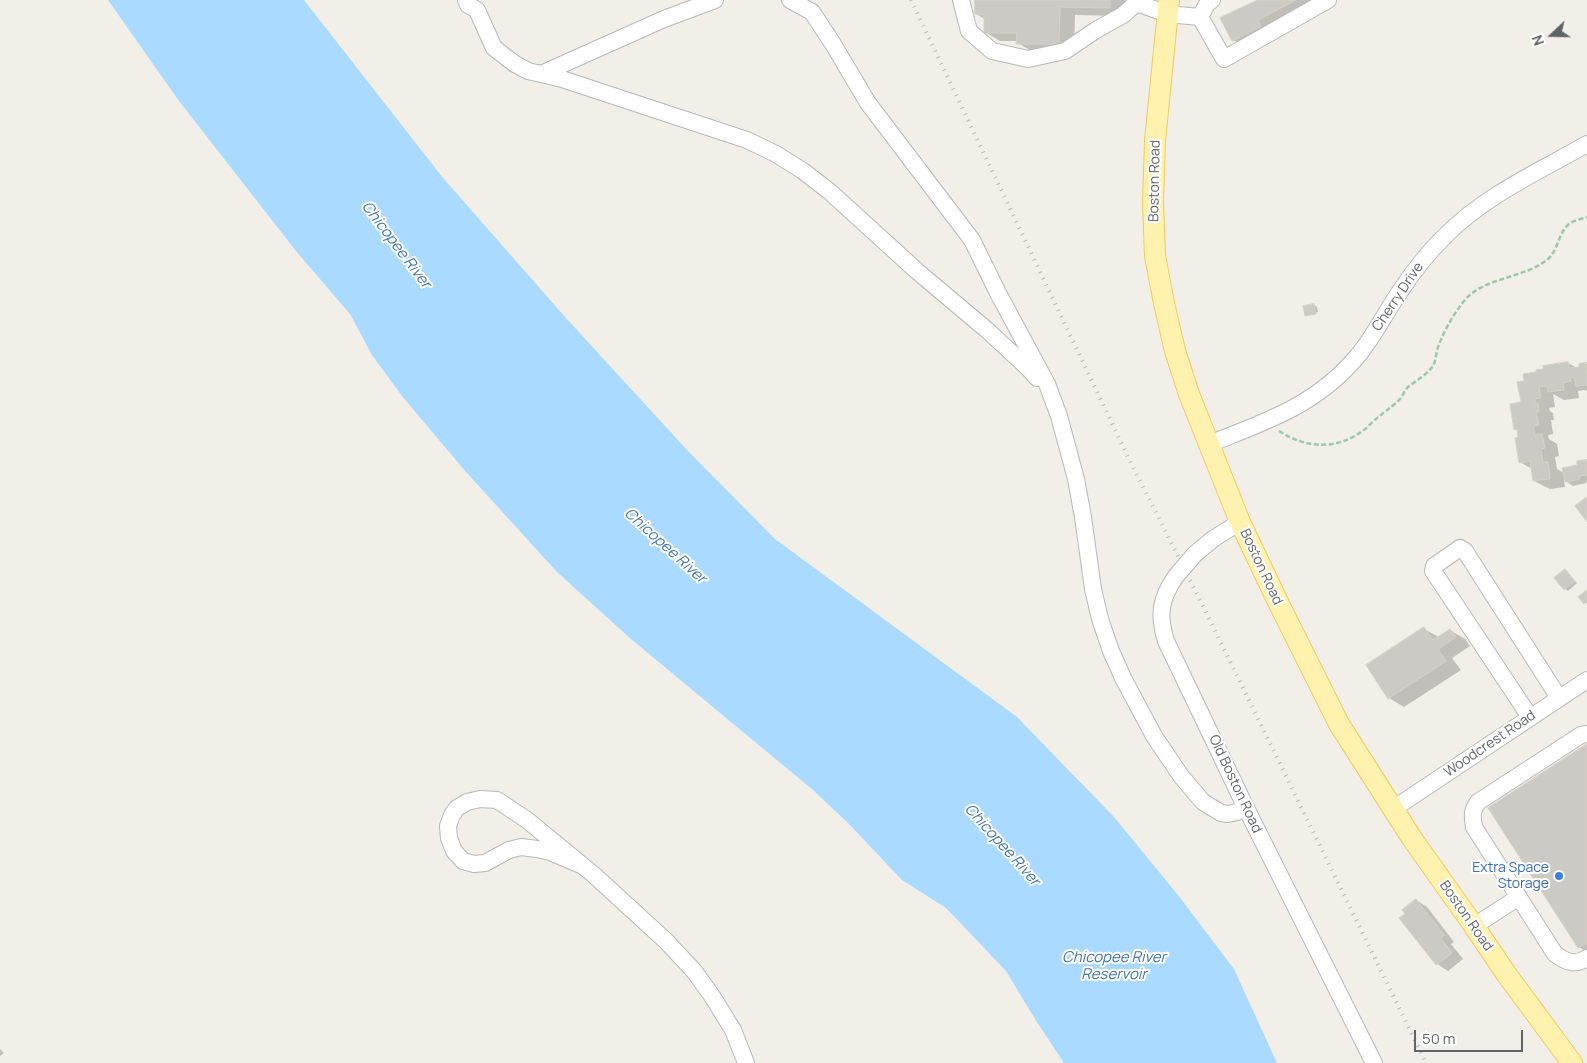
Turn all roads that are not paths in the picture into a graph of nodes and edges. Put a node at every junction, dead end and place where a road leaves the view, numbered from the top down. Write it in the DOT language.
graph roads {
  1 [pos="715,0"];
  2 [pos="790,0"];
  3 [pos="962,0"];
  4 [pos="1212,0"];
  5 [pos="1328,0"];
  6 [pos="475,3"];
  7 [pos="1127,6"];
  8 [pos="1168,7"];
  9 [pos="1200,17"];
  10 [pos="542,74"];
  11 [pos="1587,144"];
  12 [pos="1051,395"];
  13 [pos="1209,444"];
  14 [pos="1240,522"];
  15 [pos="1587,680"];
  16 [pos="1559,698"];
  17 [pos="1530,717"];
  18 [pos="1587,734"];
  19 [pos="1246,808"];
  20 [pos="1393,809"];
  21 [pos="583,866"];
  22 [pos="1519,897"];
  23 [pos="1474,926"];
  24 [pos="1587,958"];
  25 [pos="746,1063"];
  26 [pos="1374,1063"];
  27 [pos="1572,1063"];
  1 -- 10 [label="street"];
  2 -- 12 [label="street"];
  3 -- 7 [label="street"];
  4 -- 9 [label="street"];
  5 -- 9 [label="street"];
  6 -- 10 [label="street"];
  7 -- 8 [label="street"];
  8 -- 9 [label="street"];
  8 -- 13 [label="main road, Boston Road"];
  10 -- 12 [label="street"];
  11 -- 13 [label="street, Cherry Drive"];
  12 -- 19 [label="street"];
  13 -- 14 [label="main road, Boston Road"];
  14 -- 19 [label="street, Old Boston Road, bridge"];
  14 -- 20 [label="main road, Boston Road"];
  15 -- 16 [label="street, Woodcrest Road"];
  16 -- 17 [label="street, Woodcrest Road"];
  16 -- 17 [label="street"];
  17 -- 20 [label="street, Woodcrest Road"];
  18 -- 22 [label="street"];
  19 -- 26 [label="street, Old Boston Road"];
  20 -- 23 [label="main road, Boston Road"];
  21 -- 21 [label="street"];
  21 -- 25 [label="street"];
  22 -- 23 [label="street"];
  22 -- 24 [label="street"];
  23 -- 27 [label="main road, Boston Road"];
}
